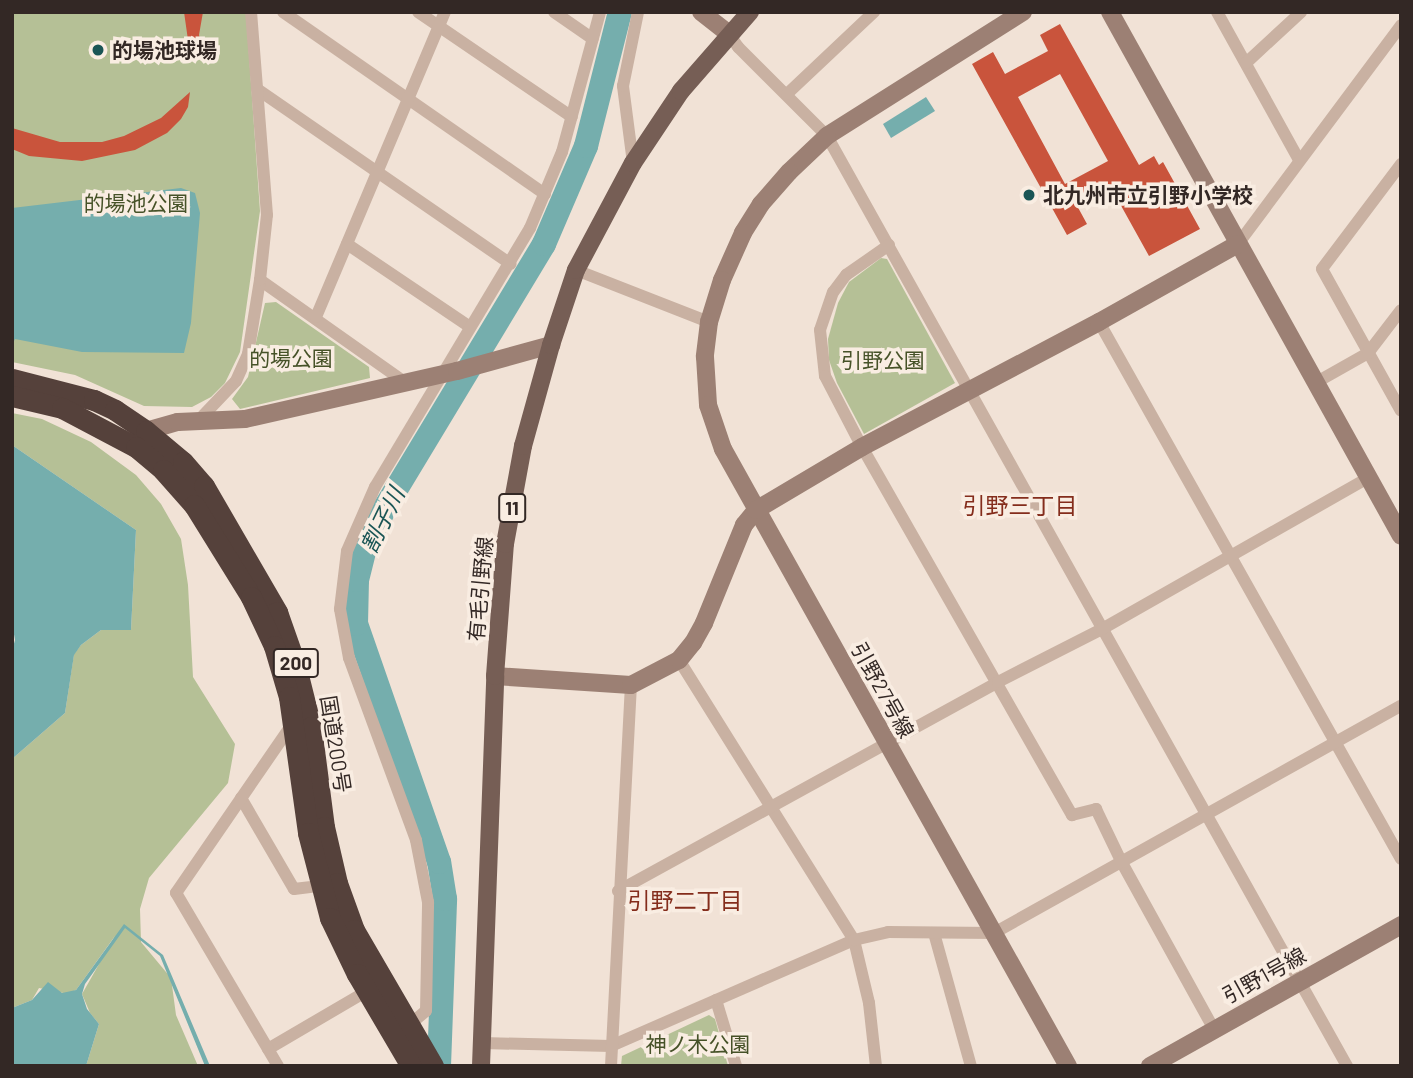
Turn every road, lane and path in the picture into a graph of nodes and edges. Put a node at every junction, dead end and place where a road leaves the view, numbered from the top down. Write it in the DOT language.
graph roads {
  1 [pos="251,12"];
  2 [pos="283,12"];
  3 [pos="418,12"];
  4 [pos="445,12"];
  5 [pos="554,12"];
  6 [pos="600,12"];
  7 [pos="638,12"];
  8 [pos="701,12"];
  9 [pos="750,12"];
  10 [pos="874,12"];
  11 [pos="1023,12"];
  12 [pos="1110,12"];
  13 [pos="1217,12"];
  14 [pos="1301,12"];
  15 [pos="439,26"];
  16 [pos="1401,26"];
  17 [pos="729,33"];
  18 [pos="593,39"];
  19 [pos="1246,63"];
  20 [pos="257,89"];
  21 [pos="787,94"];
  22 [pos="408,98"];
  23 [pos="572,117"];
  24 [pos="827,136"];
  25 [pos="1299,160"];
  26 [pos="633,163"];
  27 [pos="1401,164"];
  28 [pos="377,171"];
  29 [pos="545,194"];
  30 [pos="347,244"];
  31 [pos="1238,244"];
  32 [pos="888,245"];
  33 [pos="511,264"];
  34 [pos="576,270"];
  35 [pos="260,280"];
  36 [pos="1401,310"];
  37 [pos="316,317"];
  38 [pos="709,322"];
  39 [pos="1099,322"];
  40 [pos="470,327"];
  41 [pos="551,345"];
  42 [pos="1368,353"];
  43 [pos="451,372"];
  44 [pos="12,379"];
  45 [pos="403,382"];
  46 [pos="1315,383"];
  47 [pos="968,389"];
  48 [pos="12,396"];
  49 [pos="1401,411"];
  50 [pos="198,421"];
  51 [pos="141,439"];
  52 [pos="862,447"];
  53 [pos="1368,478"];
  54 [pos="756,510"];
  55 [pos="1401,536"];
  56 [pos="1229,557"];
  57 [pos="1102,629"];
  58 [pos="679,660"];
  59 [pos="495,676"];
  60 [pos="998,682"];
  61 [pos="631,684"];
  62 [pos="1401,706"];
  63 [pos="294,722"];
  64 [pos="887,743"];
  65 [pos="1335,743"];
  66 [pos="241,798"];
  67 [pos="771,808"];
  68 [pos="1206,814"];
  69 [pos="1401,859"];
  70 [pos="1121,861"];
  71 [pos="320,886"];
  72 [pos="618,891"];
  73 [pos="1401,925"];
  74 [pos="934,933"];
  75 [pos="994,933"];
  76 [pos="854,940"];
  77 [pos="1299,981"];
  78 [pos="367,991"];
  79 [pos="716,1000"];
  80 [pos="408,1026"];
  81 [pos="1213,1028"];
  82 [pos="482,1043"];
  83 [pos="611,1046"];
  84 [pos="268,1048"];
  85 [pos="1170,1061"];
  86 [pos="424,1064"];
  87 [pos="278,1066"];
  88 [pos="481,1066"];
  89 [pos="611,1066"];
  90 [pos="736,1066"];
  91 [pos="876,1066"];
  92 [pos="971,1066"];
  93 [pos="1068,1066"];
  94 [pos="1150,1066"];
  95 [pos="1347,1066"];
  1 -- 20 [label="street"];
  2 -- 22 [label="street"];
  3 -- 15 [label="street"];
  4 -- 15 [label="street"];
  5 -- 18 [label="street"];
  6 -- 18 [label="street"];
  7 -- 26 [label="street"];
  8 -- 17 [label="street"];
  9 -- 17 [label="main road, 有毛引野線 / 11"];
  10 -- 21 [label="street"];
  11 -- 24 [label="street, 引野27号線"];
  12 -- 31 [label="street"];
  13 -- 19 [label="street"];
  14 -- 19 [label="street"];
  15 -- 22 [label="street"];
  15 -- 23 [label="street"];
  16 -- 25 [label="street"];
  17 -- 21 [label="street"];
  17 -- 26 [label="main road, 有毛引野線 / 11"];
  18 -- 23 [label="street"];
  19 -- 25 [label="street"];
  20 -- 28 [label="street"];
  20 -- 35 [label="street"];
  21 -- 24 [label="street"];
  22 -- 28 [label="street"];
  22 -- 29 [label="street"];
  23 -- 29 [label="street"];
  24 -- 32 [label="street"];
  24 -- 38 [label="street, 引野27号線"];
  25 -- 31 [label="street"];
  26 -- 34 [label="main road, 有毛引野線 / 11"];
  27 -- 42 [label="street"];
  28 -- 30 [label="street"];
  28 -- 33 [label="street"];
  29 -- 33 [label="street"];
  30 -- 37 [label="street"];
  30 -- 40 [label="street"];
  31 -- 39 [label="street"];
  31 -- 46 [label="street"];
  32 -- 47 [label="street"];
  32 -- 52 [label="street"];
  33 -- 40 [label="street"];
  34 -- 38 [label="street"];
  34 -- 41 [label="main road, 有毛引野線 / 11"];
  35 -- 37 [label="street"];
  35 -- 50 [label="street"];
  36 -- 42 [label="street"];
  37 -- 45 [label="street"];
  38 -- 54 [label="street, 引野27号線"];
  39 -- 47 [label="street"];
  39 -- 56 [label="street"];
  40 -- 43 [label="street"];
  41 -- 43 [label="street"];
  41 -- 59 [label="main road, 有毛引野線 / 11"];
  42 -- 46 [label="street"];
  42 -- 49 [label="street"];
  43 -- 45 [label="street"];
  43 -- 80 [label="street"];
  44 -- 51 [label="highway, 国道200号 / 200"];
  45 -- 50 [label="street"];
  46 -- 53 [label="street"];
  47 -- 52 [label="street"];
  47 -- 57 [label="street"];
  48 -- 51 [label="highway, 国道200号 / 200"];
  50 -- 51 [label="street"];
  51 -- 63 [label="highway, 国道200号 / 200"];
  51 -- 80 [label="highway, 国道200号 / 200"];
  52 -- 54 [label="street"];
  52 -- 60 [label="street"];
  53 -- 55 [label="street"];
  53 -- 56 [label="street"];
  54 -- 58 [label="street"];
  54 -- 64 [label="street, 引野27号線"];
  56 -- 57 [label="street"];
  56 -- 65 [label="street"];
  57 -- 60 [label="street"];
  57 -- 68 [label="street"];
  58 -- 61 [label="street"];
  58 -- 67 [label="street"];
  59 -- 61 [label="street"];
  59 -- 82 [label="main road, 有毛引野線 / 11"];
  60 -- 64 [label="street"];
  60 -- 70 [label="street"];
  61 -- 72 [label="street"];
  62 -- 65 [label="street"];
  63 -- 66 [label="street"];
  63 -- 71 [label="highway, 国道200号 / 200"];
  64 -- 67 [label="street"];
  64 -- 75 [label="street, 引野27号線"];
  65 -- 68 [label="street"];
  65 -- 69 [label="street"];
  66 -- 71 [label="street"];
  66 -- 84 [label="street"];
  67 -- 72 [label="street"];
  67 -- 76 [label="street"];
  68 -- 70 [label="street"];
  68 -- 77 [label="street"];
  70 -- 75 [label="street"];
  70 -- 81 [label="street"];
  71 -- 78 [label="highway, 国道200号 / 200"];
  72 -- 83 [label="street"];
  73 -- 77 [label="street, 引野1号線"];
  74 -- 75 [label="street"];
  74 -- 76 [label="street"];
  74 -- 92 [label="street"];
  75 -- 93 [label="street, 引野27号線"];
  76 -- 79 [label="street"];
  76 -- 91 [label="street"];
  77 -- 81 [label="street, 引野1号線"];
  77 -- 95 [label="street"];
  78 -- 84 [label="street"];
  78 -- 86 [label="highway, 国道200号 / 200"];
  79 -- 83 [label="street"];
  79 -- 90 [label="street"];
  80 -- 86 [label="highway, 国道200号 / 200"];
  81 -- 85 [label="street, 引野1号線"];
  82 -- 83 [label="street"];
  82 -- 88 [label="main road, 有毛引野線 / 11"];
  83 -- 89 [label="street"];
  84 -- 87 [label="street"];
  85 -- 94 [label="street, 引野1号線"];
}
